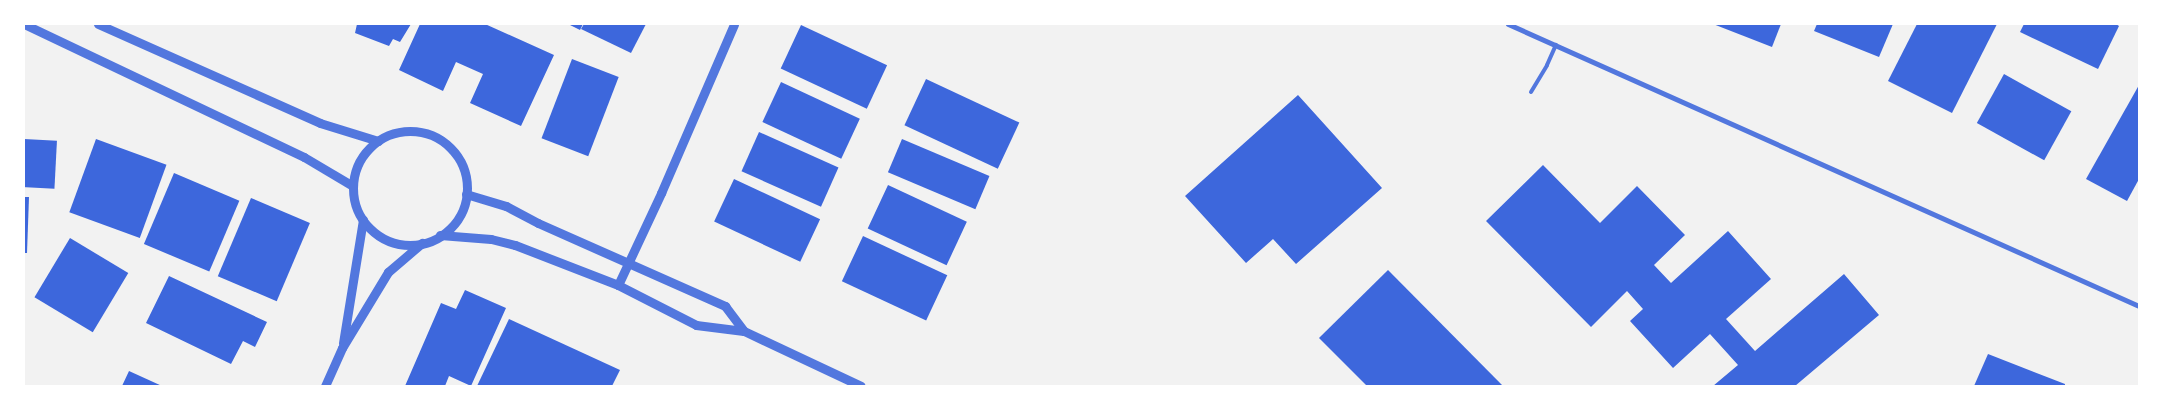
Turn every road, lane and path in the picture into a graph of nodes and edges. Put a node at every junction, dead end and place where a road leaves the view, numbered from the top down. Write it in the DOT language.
graph roads {
  1 [pos="24,24"];
  2 [pos="98,24"];
  3 [pos="734,24"];
  4 [pos="1508,24"];
  5 [pos="1556,45"];
  6 [pos="1531,92"];
  7 [pos="378,140"];
  8 [pos="353,186"];
  9 [pos="466,194"];
  10 [pos="363,220"];
  11 [pos="440,235"];
  12 [pos="422,243"];
  13 [pos="628,262"];
  14 [pos="618,285"];
  15 [pos="2139,306"];
  16 [pos="744,331"];
  17 [pos="342,348"];
  18 [pos="325,386"];
  19 [pos="861,386"];
  1 -- 8 [label="street"];
  2 -- 7 [label="street"];
  3 -- 13 [label="street"];
  4 -- 5 [label="street"];
  5 -- 6 [label="lane"];
  5 -- 15 [label="street"];
  7 -- 8 [label="street"];
  7 -- 9 [label="street"];
  8 -- 10 [label="street"];
  9 -- 11 [label="street"];
  9 -- 13 [label="street"];
  10 -- 12 [label="street"];
  10 -- 17 [label="street"];
  11 -- 12 [label="street"];
  11 -- 14 [label="street"];
  12 -- 17 [label="street"];
  13 -- 14 [label="street"];
  13 -- 16 [label="street"];
  14 -- 16 [label="street"];
  16 -- 19 [label="street"];
  17 -- 18 [label="street"];
}
